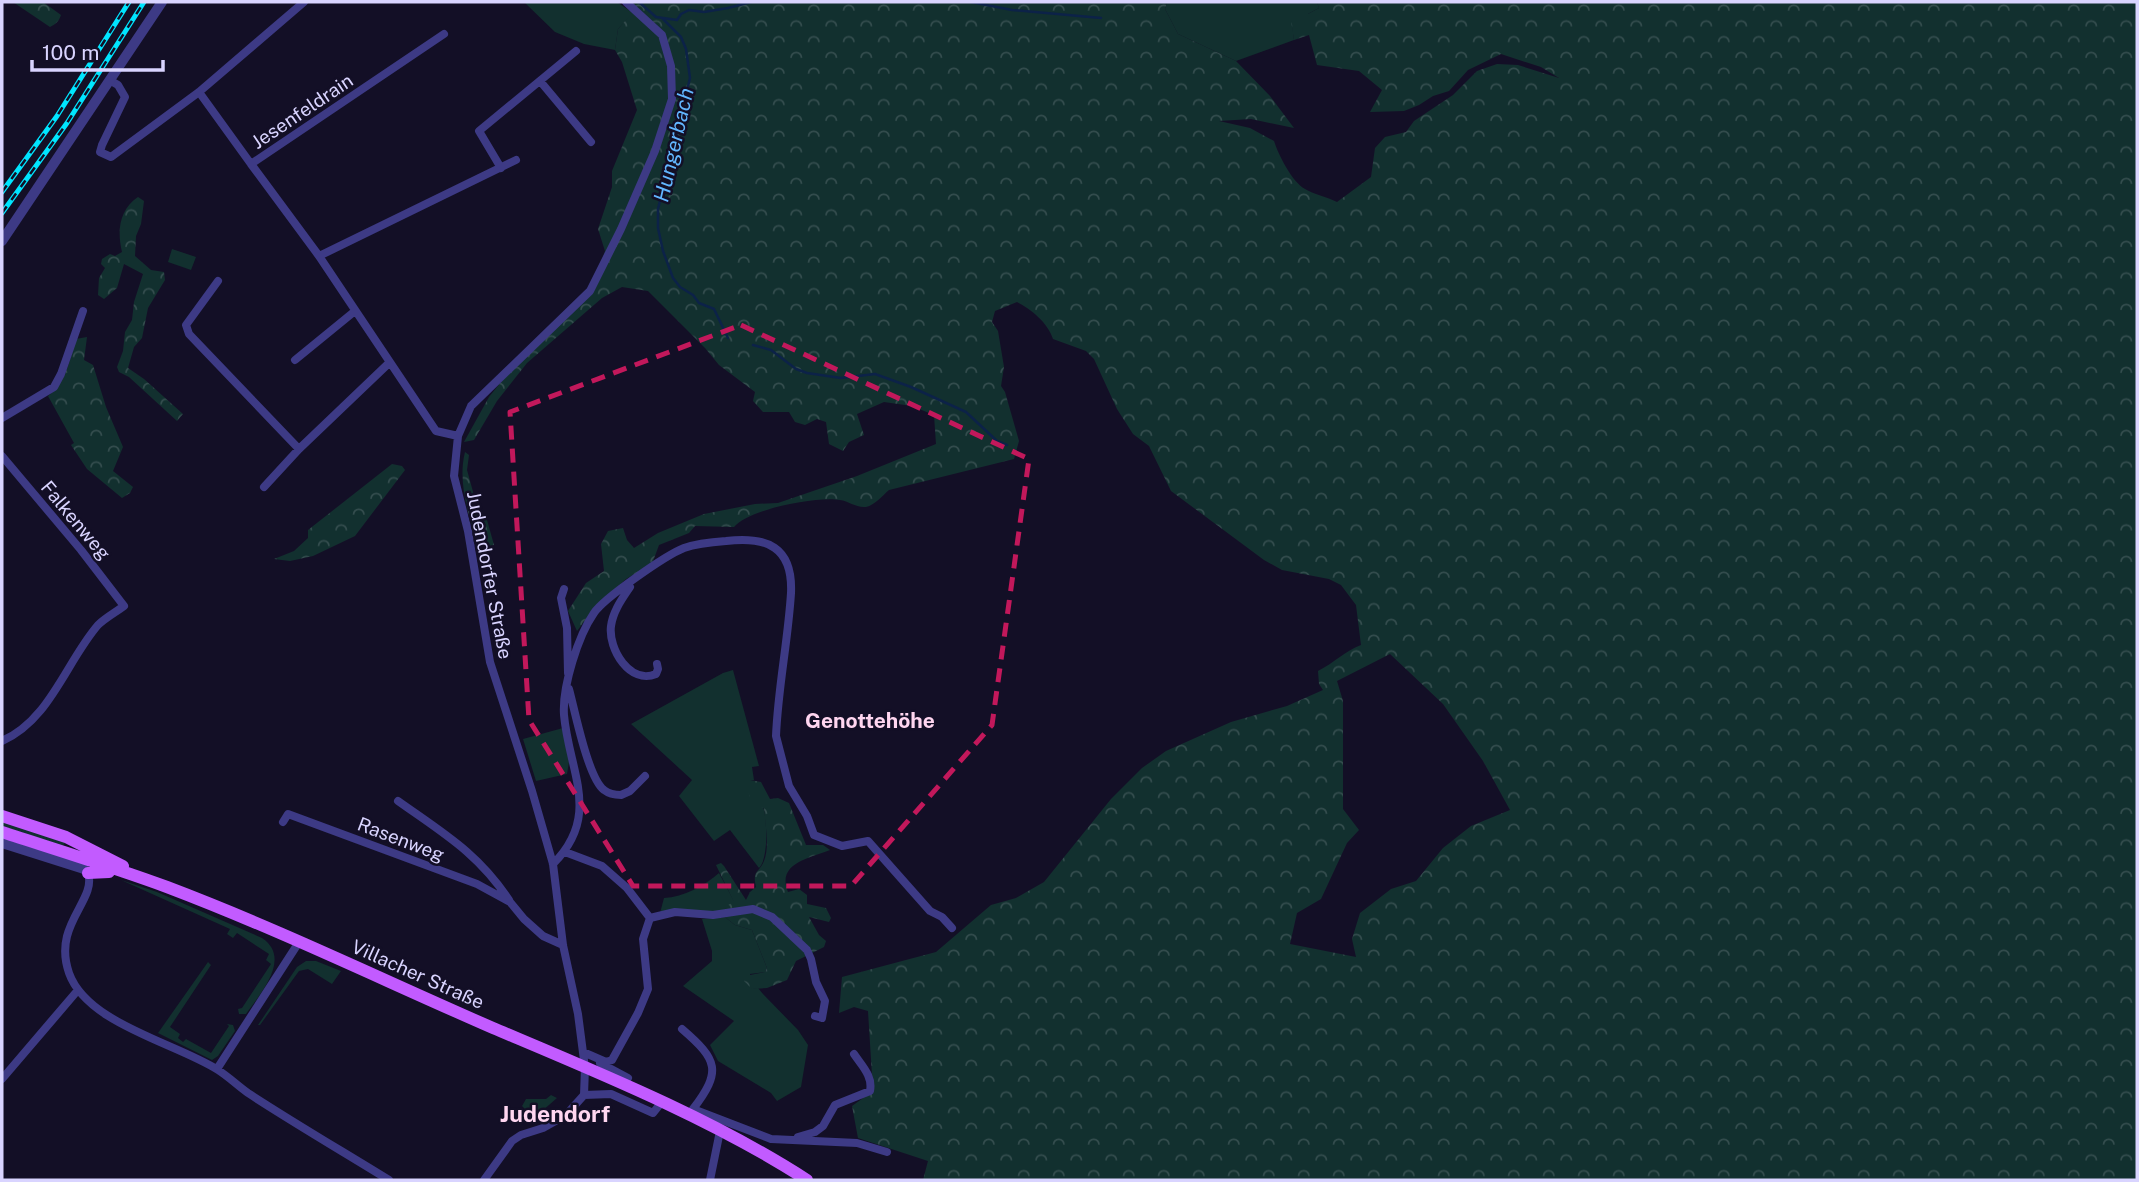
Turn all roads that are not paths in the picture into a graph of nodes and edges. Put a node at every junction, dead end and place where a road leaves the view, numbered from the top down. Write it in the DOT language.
graph roads {
  1 [pos="162,2"];
  2 [pos="304,2"];
  3 [pos="630,3"];
  4 [pos="444,34"];
  5 [pos="576,51"];
  6 [pos="111,81"];
  7 [pos="540,81"];
  8 [pos="199,92"];
  9 [pos="591,142"];
  10 [pos="516,160"];
  11 [pos="251,164"];
  12 [pos="501,168"];
  13 [pos="2,241"];
  14 [pos="319,256"];
  15 [pos="218,281"];
  16 [pos="83,311"];
  17 [pos="355,311"];
  18 [pos="295,360"];
  19 [pos="390,363"];
  20 [pos="2,418"];
  21 [pos="458,436"];
  22 [pos="299,449"];
  23 [pos="2,456"];
  24 [pos="264,487"];
  25 [pos="636,579"];
  26 [pos="564,589"];
  27 [pos="657,664"];
  28 [pos="568,682"];
  29 [pos="2,741"];
  30 [pos="645,776"];
  31 [pos="398,801"];
  32 [pos="2,816"];
  33 [pos="283,822"];
  34 [pos="2,832"];
  35 [pos="2,843"];
  36 [pos="565,852"];
  37 [pos="553,864"];
  38 [pos="88,873"];
  39 [pos="127,874"];
  40 [pos="167,887"];
  41 [pos="510,902"];
  42 [pos="650,918"];
  43 [pos="952,928"];
  44 [pos="299,943"];
  45 [pos="563,945"];
  46 [pos="78,990"];
  47 [pos="815,1016"];
  48 [pos="682,1029"];
  49 [pos="583,1052"];
  50 [pos="854,1054"];
  51 [pos="601,1060"];
  52 [pos="217,1069"];
  53 [pos="585,1069"];
  54 [pos="628,1077"];
  55 [pos="2,1079"];
  56 [pos="584,1096"];
  57 [pos="661,1103"];
  58 [pos="690,1112"];
  59 [pos="720,1131"];
  60 [pos="792,1139"];
  61 [pos="887,1152"];
  62 [pos="389,1180"];
  63 [pos="484,1180"];
  64 [pos="710,1180"];
  65 [pos="807,1180"];
  1 -- 6 [label="street"];
  2 -- 8 [label="street"];
  3 -- 21 [label="street, Judendorfer Straße"];
  4 -- 11 [label="street, Jesenfeldrain"];
  5 -- 7 [label="street"];
  6 -- 8 [label="street"];
  6 -- 13 [label="street"];
  7 -- 9 [label="street"];
  7 -- 12 [label="street"];
  8 -- 11 [label="street, Jesenfeldrain"];
  10 -- 12 [label="street"];
  11 -- 14 [label="street"];
  12 -- 14 [label="street"];
  14 -- 17 [label="street"];
  15 -- 22 [label="street"];
  16 -- 20 [label="street"];
  17 -- 18 [label="street"];
  17 -- 19 [label="street"];
  19 -- 21 [label="street"];
  19 -- 22 [label="street"];
  21 -- 37 [label="street, Judendorfer Straße"];
  22 -- 24 [label="street"];
  23 -- 29 [label="street, Falkenweg"];
  25 -- 27 [label="street"];
  25 -- 28 [label="street"];
  25 -- 43 [label="street"];
  26 -- 28 [label="street"];
  28 -- 30 [label="street"];
  28 -- 36 [label="street"];
  31 -- 41 [label="street, Rasenweg"];
  32 -- 40 [label="main road"];
  33 -- 41 [label="street, Rasenweg"];
  34 -- 39 [label="main road, Villacher Straße"];
  35 -- 38 [label="street"];
  36 -- 37 [label="street"];
  36 -- 42 [label="street"];
  37 -- 45 [label="street, Judendorfer Straße"];
  38 -- 39 [label="main road"];
  38 -- 46 [label="street"];
  39 -- 40 [label="main road, Villacher Straße"];
  40 -- 44 [label="main road, Villacher Straße"];
  41 -- 45 [label="street, Rasenweg"];
  42 -- 47 [label="street"];
  42 -- 51 [label="street"];
  44 -- 52 [label="street"];
  44 -- 53 [label="main road, Villacher Straße"];
  45 -- 49 [label="street, Judendorfer Straße"];
  46 -- 52 [label="street"];
  46 -- 55 [label="street"];
  48 -- 58 [label="street"];
  49 -- 51 [label="street"];
  49 -- 53 [label="street, Judendorfer Straße"];
  50 -- 60 [label="street"];
  51 -- 54 [label="street"];
  52 -- 62 [label="street"];
  53 -- 56 [label="street, Judendorfer Straße"];
  53 -- 57 [label="main road, Villacher Straße"];
  56 -- 57 [label="street"];
  56 -- 63 [label="street"];
  57 -- 58 [label="main road, Villacher Straße"];
  58 -- 59 [label="main road, Villacher Straße"];
  58 -- 60 [label="street"];
  59 -- 64 [label="street"];
  59 -- 65 [label="main road, Villacher Straße"];
  60 -- 61 [label="street"];
}
